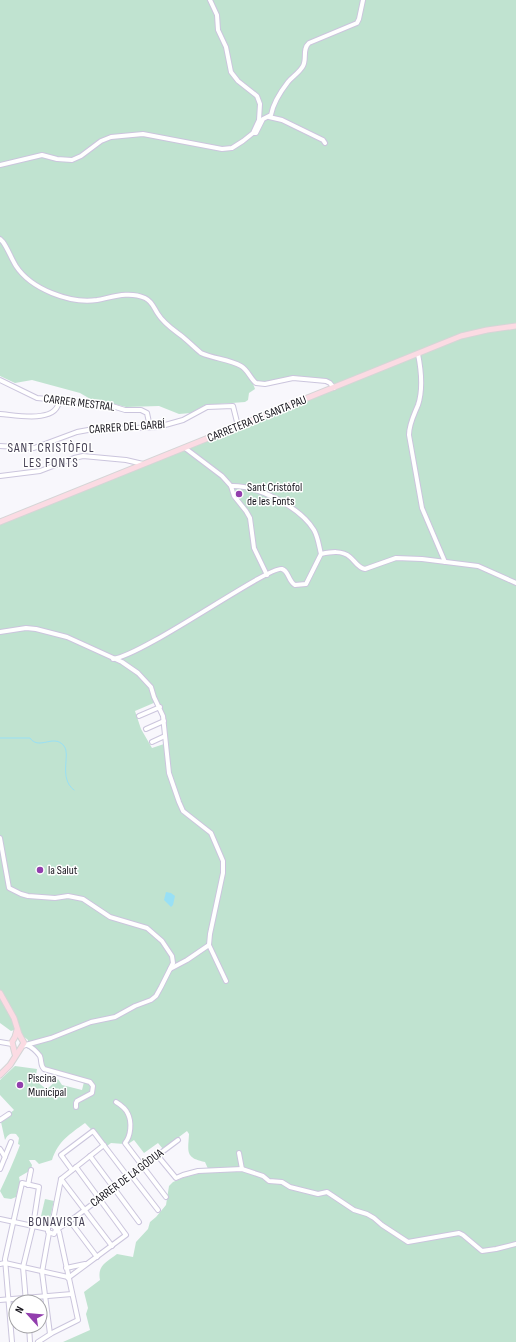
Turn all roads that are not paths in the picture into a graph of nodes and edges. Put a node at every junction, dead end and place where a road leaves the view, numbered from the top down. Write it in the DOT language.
graph roads {
  1 [pos="210,0"];
  2 [pos="364,0"];
  3 [pos="269,116"];
  4 [pos="253,133"];
  5 [pos="325,143"];
  6 [pos="0,165"];
  7 [pos="0,239"];
  8 [pos="516,326"];
  9 [pos="418,354"];
  10 [pos="0,380"];
  11 [pos="334,388"];
  12 [pos="59,400"];
  13 [pos="0,414"];
  14 [pos="238,426"];
  15 [pos="150,428"];
  16 [pos="0,446"];
  17 [pos="185,448"];
  18 [pos="143,464"];
  19 [pos="0,476"];
  20 [pos="231,486"];
  21 [pos="0,522"];
  22 [pos="321,554"];
  23 [pos="445,562"];
  24 [pos="267,574"];
  25 [pos="516,583"];
  26 [pos="0,632"];
  27 [pos="112,659"];
  28 [pos="160,708"];
  29 [pos="139,716"];
  30 [pos="164,721"];
  31 [pos="146,729"];
  32 [pos="165,736"];
  33 [pos="152,742"];
  34 [pos="0,838"];
  35 [pos="208,945"];
  36 [pos="169,969"];
  37 [pos="226,981"];
  38 [pos="0,993"];
  39 [pos="20,1038"];
  40 [pos="0,1042"];
  41 [pos="33,1042"];
  42 [pos="13,1046"];
  43 [pos="23,1046"];
  44 [pos="33,1049"];
  45 [pos="15,1054"];
  46 [pos="1,1074"];
  47 [pos="116,1102"];
  48 [pos="76,1107"];
  49 [pos="9,1114"];
  50 [pos="0,1120"];
  51 [pos="178,1140"];
  52 [pos="11,1142"];
  53 [pos="104,1145"];
  54 [pos="0,1149"];
  55 [pos="239,1153"];
  56 [pos="90,1156"];
  57 [pos="157,1156"];
  58 [pos="5,1157"];
  59 [pos="142,1166"];
  60 [pos="74,1169"];
  61 [pos="242,1169"];
  62 [pos="0,1170"];
  63 [pos="31,1170"];
  64 [pos="130,1176"];
  65 [pos="61,1178"];
  66 [pos="28,1185"];
  67 [pos="114,1188"];
  68 [pos="166,1197"];
  69 [pos="99,1199"];
  70 [pos="84,1209"];
  71 [pos="158,1210"];
  72 [pos="0,1219"];
  73 [pos="70,1221"];
  74 [pos="13,1222"];
  75 [pos="139,1222"];
  76 [pos="52,1225"];
  77 [pos="33,1226"];
  78 [pos="47,1228"];
  79 [pos="56,1229"];
  80 [pos="49,1234"];
  81 [pos="516,1244"];
  82 [pos="112,1246"];
  83 [pos="97,1257"];
  84 [pos="2,1264"];
  85 [pos="88,1264"];
  86 [pos="23,1267"];
  87 [pos="66,1268"];
  88 [pos="42,1272"];
  89 [pos="68,1277"];
  90 [pos="25,1294"];
  91 [pos="45,1294"];
  92 [pos="72,1294"];
  93 [pos="48,1296"];
  94 [pos="0,1300"];
  95 [pos="8,1300"];
  96 [pos="48,1319"];
  97 [pos="50,1334"];
  98 [pos="38,1342"];
  1 -- 4 [label="street"];
  2 -- 3 [label="street"];
  3 -- 4 [label="street"];
  3 -- 5 [label="street"];
  4 -- 6 [label="street"];
  7 -- 11 [label="street"];
  8 -- 9 [label="main road, CARRETERA DE SANTA PAU"];
  9 -- 11 [label="main road, CARRETERA DE SANTA PAU"];
  9 -- 23 [label="street"];
  10 -- 12 [label="street, CARRER MESTRAL"];
  11 -- 14 [label="main road, CARRETERA DE SANTA PAU"];
  12 -- 13 [label="street"];
  12 -- 15 [label="street, CARRER MESTRAL"];
  14 -- 15 [label="street, CARRER DEL GARBÍ"];
  14 -- 17 [label="main road, CARRETERA DE SANTA PAU"];
  15 -- 16 [label="street, CARRER DEL GARBÍ"];
  17 -- 18 [label="main road, CARRETERA DE SANTA PAU"];
  17 -- 20 [label="street"];
  18 -- 19 [label="street"];
  18 -- 21 [label="main road, CARRETERA DE SANTA PAU"];
  20 -- 22 [label="street"];
  20 -- 24 [label="street"];
  22 -- 23 [label="street"];
  22 -- 24 [label="street"];
  23 -- 25 [label="street"];
  24 -- 27 [label="street"];
  26 -- 27 [label="street"];
  27 -- 28 [label="street"];
  28 -- 29 [label="street"];
  28 -- 30 [label="street"];
  30 -- 31 [label="street"];
  30 -- 32 [label="street"];
  32 -- 33 [label="street"];
  32 -- 35 [label="street"];
  34 -- 36 [label="street"];
  35 -- 36 [label="street"];
  35 -- 37 [label="street"];
  36 -- 41 [label="street"];
  38 -- 39 [label="main road"];
  39 -- 41 [label="street"];
  39 -- 42 [label="main road"];
  39 -- 43 [label="main road"];
  40 -- 42 [label="street"];
  41 -- 43 [label="street"];
  41 -- 44 [label="street"];
  42 -- 43 [label="main road"];
  42 -- 45 [label="main road"];
  43 -- 44 [label="street"];
  43 -- 45 [label="main road"];
  44 -- 48 [label="street"];
  45 -- 46 [label="main road"];
  47 -- 59 [label="street"];
  49 -- 50 [label="street"];
  51 -- 57 [label="street, CARRER DE LA GÓDUA"];
  52 -- 58 [label="street"];
  53 -- 56 [label="street"];
  53 -- 60 [label="street"];
  53 -- 64 [label="street"];
  54 -- 58 [label="street"];
  55 -- 61 [label="street"];
  56 -- 60 [label="street"];
  56 -- 67 [label="street"];
  57 -- 59 [label="street, CARRER DE LA GÓDUA"];
  57 -- 61 [label="street"];
  58 -- 62 [label="street"];
  59 -- 64 [label="street, CARRER DE LA GÓDUA"];
  59 -- 68 [label="street"];
  60 -- 65 [label="street"];
  60 -- 69 [label="street"];
  61 -- 81 [label="street"];
  63 -- 66 [label="street"];
  64 -- 67 [label="street, CARRER DE LA GÓDUA"];
  64 -- 71 [label="street"];
  65 -- 70 [label="street"];
  65 -- 76 [label="street"];
  66 -- 74 [label="street"];
  66 -- 77 [label="street"];
  67 -- 69 [label="street, CARRER DE LA GÓDUA"];
  67 -- 75 [label="street"];
  69 -- 70 [label="street, CARRER DE LA GÓDUA"];
  69 -- 82 [label="street"];
  70 -- 73 [label="street, CARRER DE LA GÓDUA"];
  70 -- 82 [label="street"];
  72 -- 74 [label="street"];
  73 -- 79 [label="street, CARRER DE LA GÓDUA"];
  73 -- 83 [label="street"];
  74 -- 77 [label="street"];
  74 -- 84 [label="street"];
  76 -- 78 [label="street"];
  76 -- 79 [label="street"];
  77 -- 78 [label="street"];
  77 -- 86 [label="street"];
  78 -- 80 [label="street"];
  79 -- 80 [label="street"];
  79 -- 87 [label="street"];
  80 -- 88 [label="street"];
  82 -- 83 [label="street"];
  83 -- 85 [label="street"];
  84 -- 86 [label="street"];
  84 -- 95 [label="street"];
  85 -- 87 [label="street"];
  85 -- 89 [label="street"];
  86 -- 88 [label="street"];
  86 -- 90 [label="street"];
  87 -- 89 [label="street"];
  88 -- 89 [label="street"];
  88 -- 91 [label="street"];
  89 -- 92 [label="street"];
  92 -- 93 [label="street"];
  92 -- 97 [label="street"];
  94 -- 95 [label="street"];
  96 -- 97 [label="street"];
  97 -- 98 [label="street"];
}
